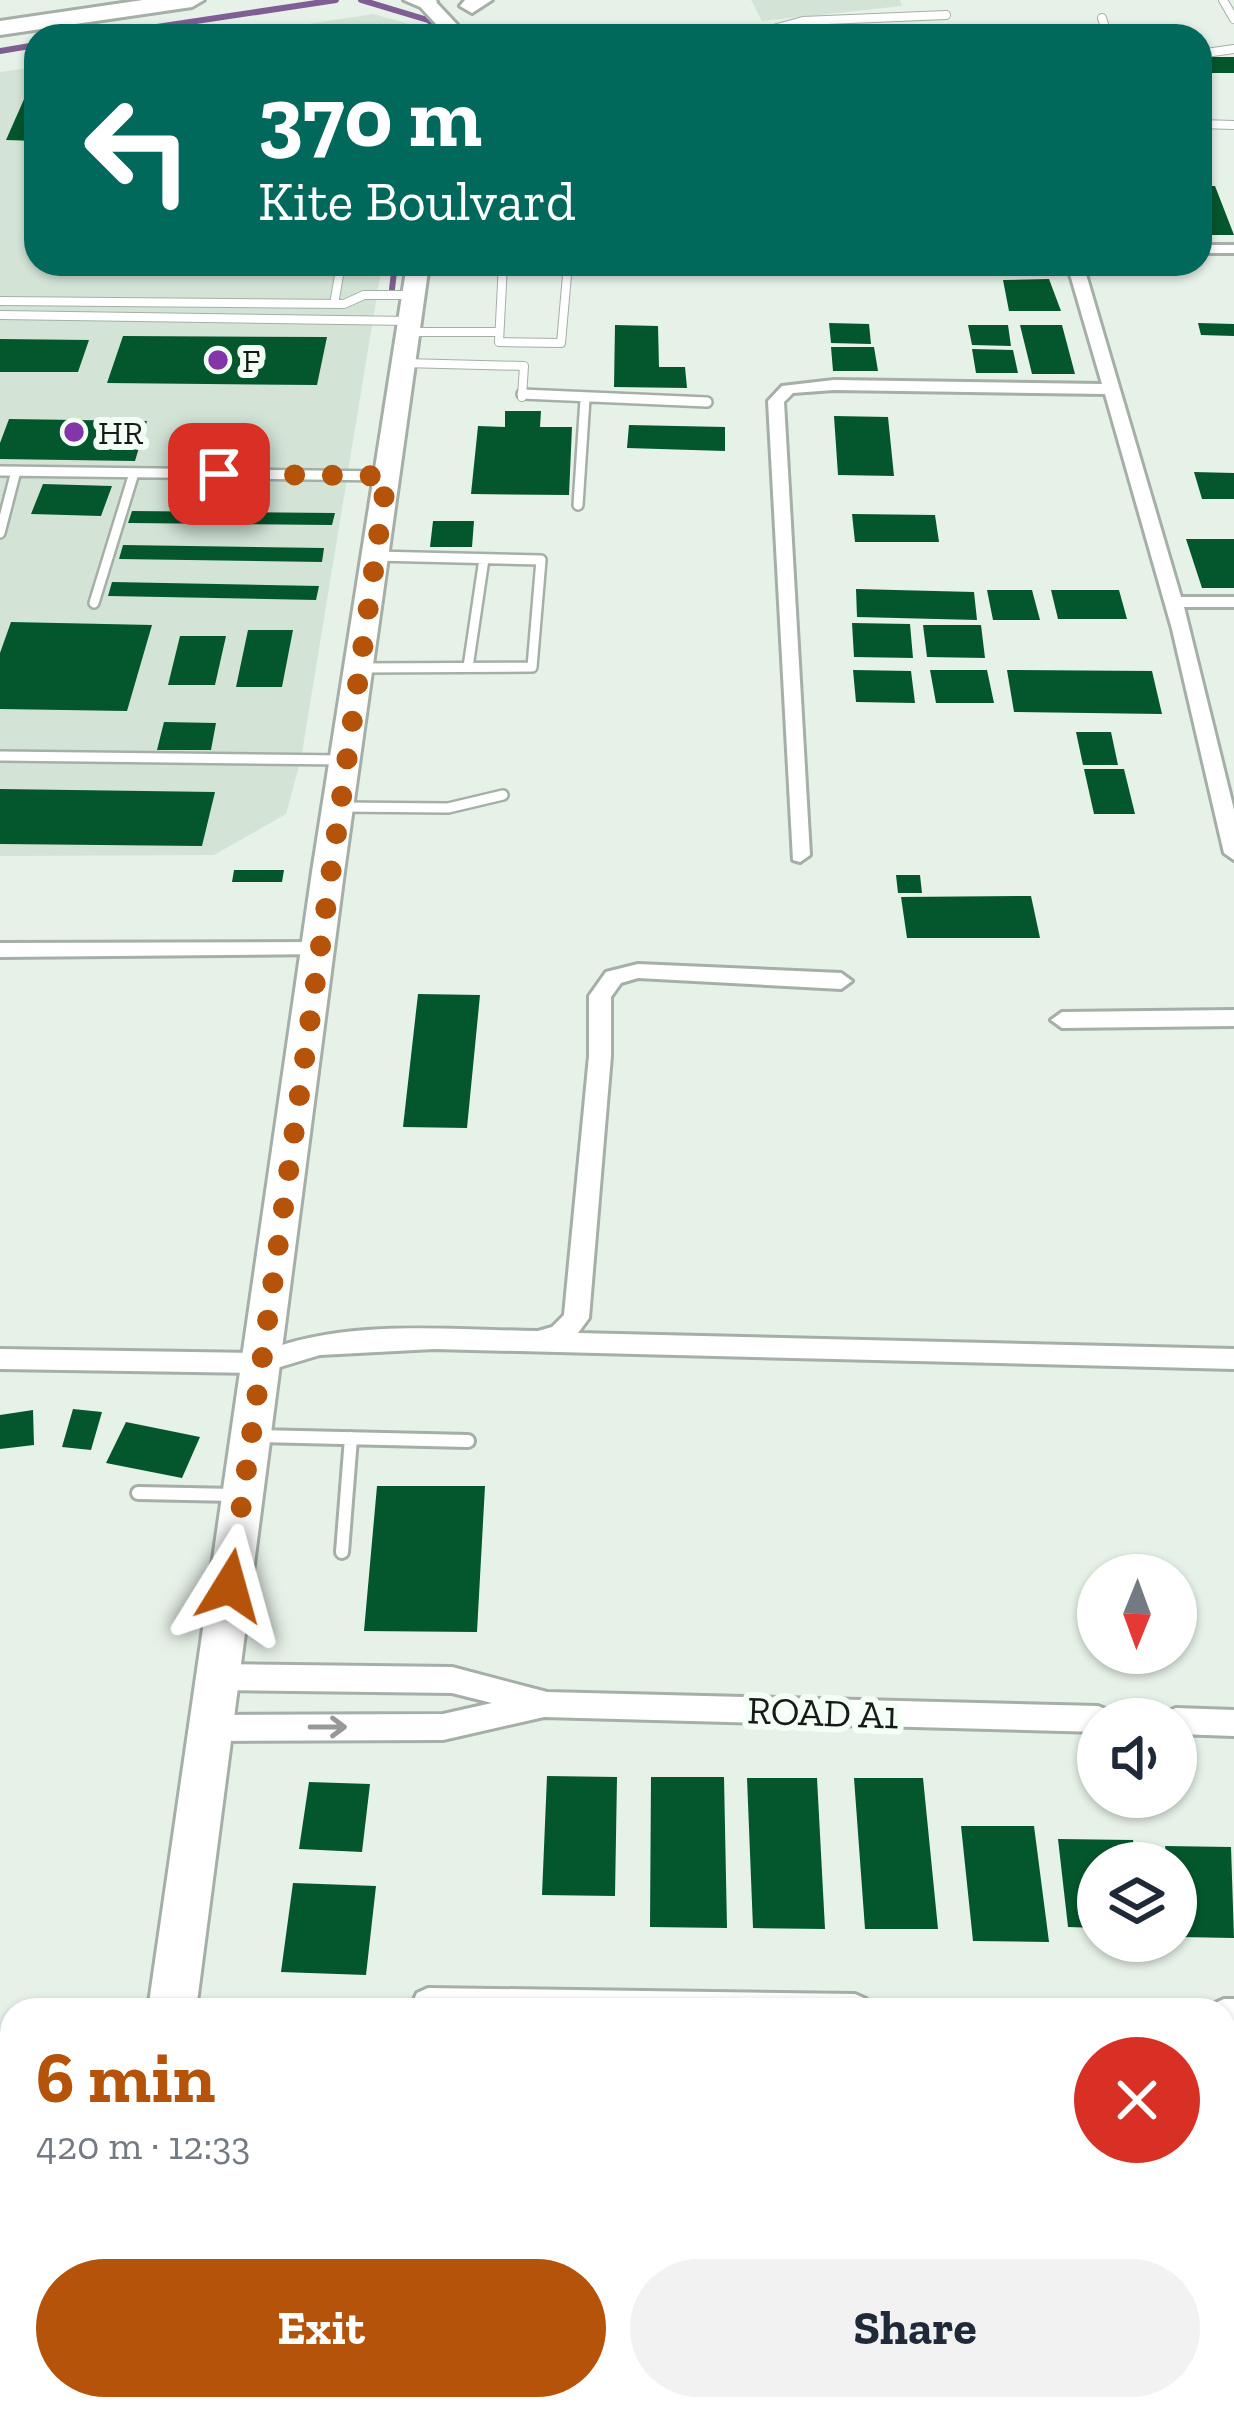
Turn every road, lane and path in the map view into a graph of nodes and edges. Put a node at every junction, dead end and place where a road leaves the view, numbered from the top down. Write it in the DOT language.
graph roads {
  1 [pos="90,0"];
  2 [pos="156,0"];
  3 [pos="193,0"];
  4 [pos="1223,0"];
  5 [pos="421,1"];
  6 [pos="131,9"];
  7 [pos="0,13"];
  8 [pos="946,15"];
  9 [pos="1102,19"];
  10 [pos="1234,20"];
  11 [pos="28,24"];
  12 [pos="444,24"];
  13 [pos="792,24"];
  14 [pos="1104,24"];
  15 [pos="339,276"];
  16 [pos="416,276"];
  17 [pos="502,276"];
  18 [pos="567,276"];
  19 [pos="1079,276"];
  20 [pos="0,301"];
  21 [pos="334,304"];
  22 [pos="0,315"];
  23 [pos="411,316"];
  24 [pos="499,332"];
  25 [pos="404,363"];
  26 [pos="1112,389"];
  27 [pos="585,399"];
  28 [pos="707,402"];
  29 [pos="0,471"];
  30 [pos="16,471"];
  31 [pos="134,473"];
  32 [pos="387,476"];
  33 [pos="578,505"];
  34 [pos="0,533"];
  35 [pos="375,556"];
  36 [pos="484,559"];
  37 [pos="1173,602"];
  38 [pos="1234,602"];
  39 [pos="94,603"];
  40 [pos="468,667"];
  41 [pos="358,668"];
  42 [pos="0,756"];
  43 [pos="345,760"];
  44 [pos="503,795"];
  45 [pos="338,807"];
  46 [pos="1234,853"];
  47 [pos="800,855"];
  48 [pos="318,949"];
  49 [pos="0,950"];
  50 [pos="841,981"];
  51 [pos="1234,1018"];
  52 [pos="1062,1020"];
  53 [pos="538,1341"];
  54 [pos="0,1359"];
  55 [pos="1234,1359"];
  56 [pos="260,1363"];
  57 [pos="250,1436"];
  58 [pos="352,1438"];
  59 [pos="468,1441"];
  60 [pos="138,1493"];
  61 [pos="243,1495"];
  62 [pos="342,1552"];
  63 [pos="218,1677"];
  64 [pos="547,1705"];
  65 [pos="1077,1718"];
  66 [pos="1197,1722"];
  67 [pos="1234,1723"];
  68 [pos="211,1728"];
  69 [pos="174,1998"];
  1 -- 7 [label="highway"];
  2 -- 6 [label="highway"];
  3 -- 6 [label="highway"];
  4 -- 10 [label="lane"];
  5 -- 12 [label="main road"];
  6 -- 11 [label="highway"];
  8 -- 13 [label="lane"];
  9 -- 14 [label="lane"];
  15 -- 21 [label="lane"];
  16 -- 23 [label="main road"];
  17 -- 24 [label="lane"];
  18 -- 24 [label="lane"];
  19 -- 26 [label="street"];
  20 -- 21 [label="lane"];
  21 -- 23 [label="lane"];
  22 -- 23 [label="lane"];
  23 -- 24 [label="lane"];
  23 -- 25 [label="main road"];
  25 -- 27 [label="lane"];
  25 -- 32 [label="main road"];
  26 -- 37 [label="street"];
  26 -- 47 [label="street"];
  27 -- 28 [label="lane"];
  27 -- 33 [label="lane"];
  29 -- 30 [label="lane"];
  30 -- 31 [label="lane"];
  30 -- 34 [label="lane"];
  31 -- 32 [label="lane"];
  31 -- 39 [label="lane"];
  32 -- 35 [label="main road"];
  35 -- 36 [label="lane"];
  35 -- 41 [label="main road"];
  36 -- 40 [label="lane"];
  36 -- 40 [label="lane"];
  37 -- 38 [label="street"];
  37 -- 46 [label="street"];
  40 -- 41 [label="lane"];
  41 -- 43 [label="main road"];
  42 -- 43 [label="lane"];
  43 -- 45 [label="main road"];
  44 -- 45 [label="lane"];
  45 -- 48 [label="main road"];
  48 -- 49 [label="street"];
  48 -- 56 [label="main road"];
  50 -- 53 [label="street"];
  51 -- 52 [label="street"];
  53 -- 55 [label="street"];
  53 -- 56 [label="street"];
  54 -- 56 [label="street"];
  56 -- 57 [label="main road"];
  57 -- 58 [label="lane"];
  57 -- 61 [label="main road"];
  58 -- 59 [label="lane"];
  58 -- 62 [label="lane"];
  60 -- 61 [label="lane"];
  61 -- 63 [label="main road"];
  63 -- 64 [label="street"];
  63 -- 68 [label="main road"];
  64 -- 65 [label="street, ROAD A1"];
  68 -- 64 [label="street, one-way"];
  66 -- 67 [label="street"];
  68 -- 69 [label="main road"];
}
